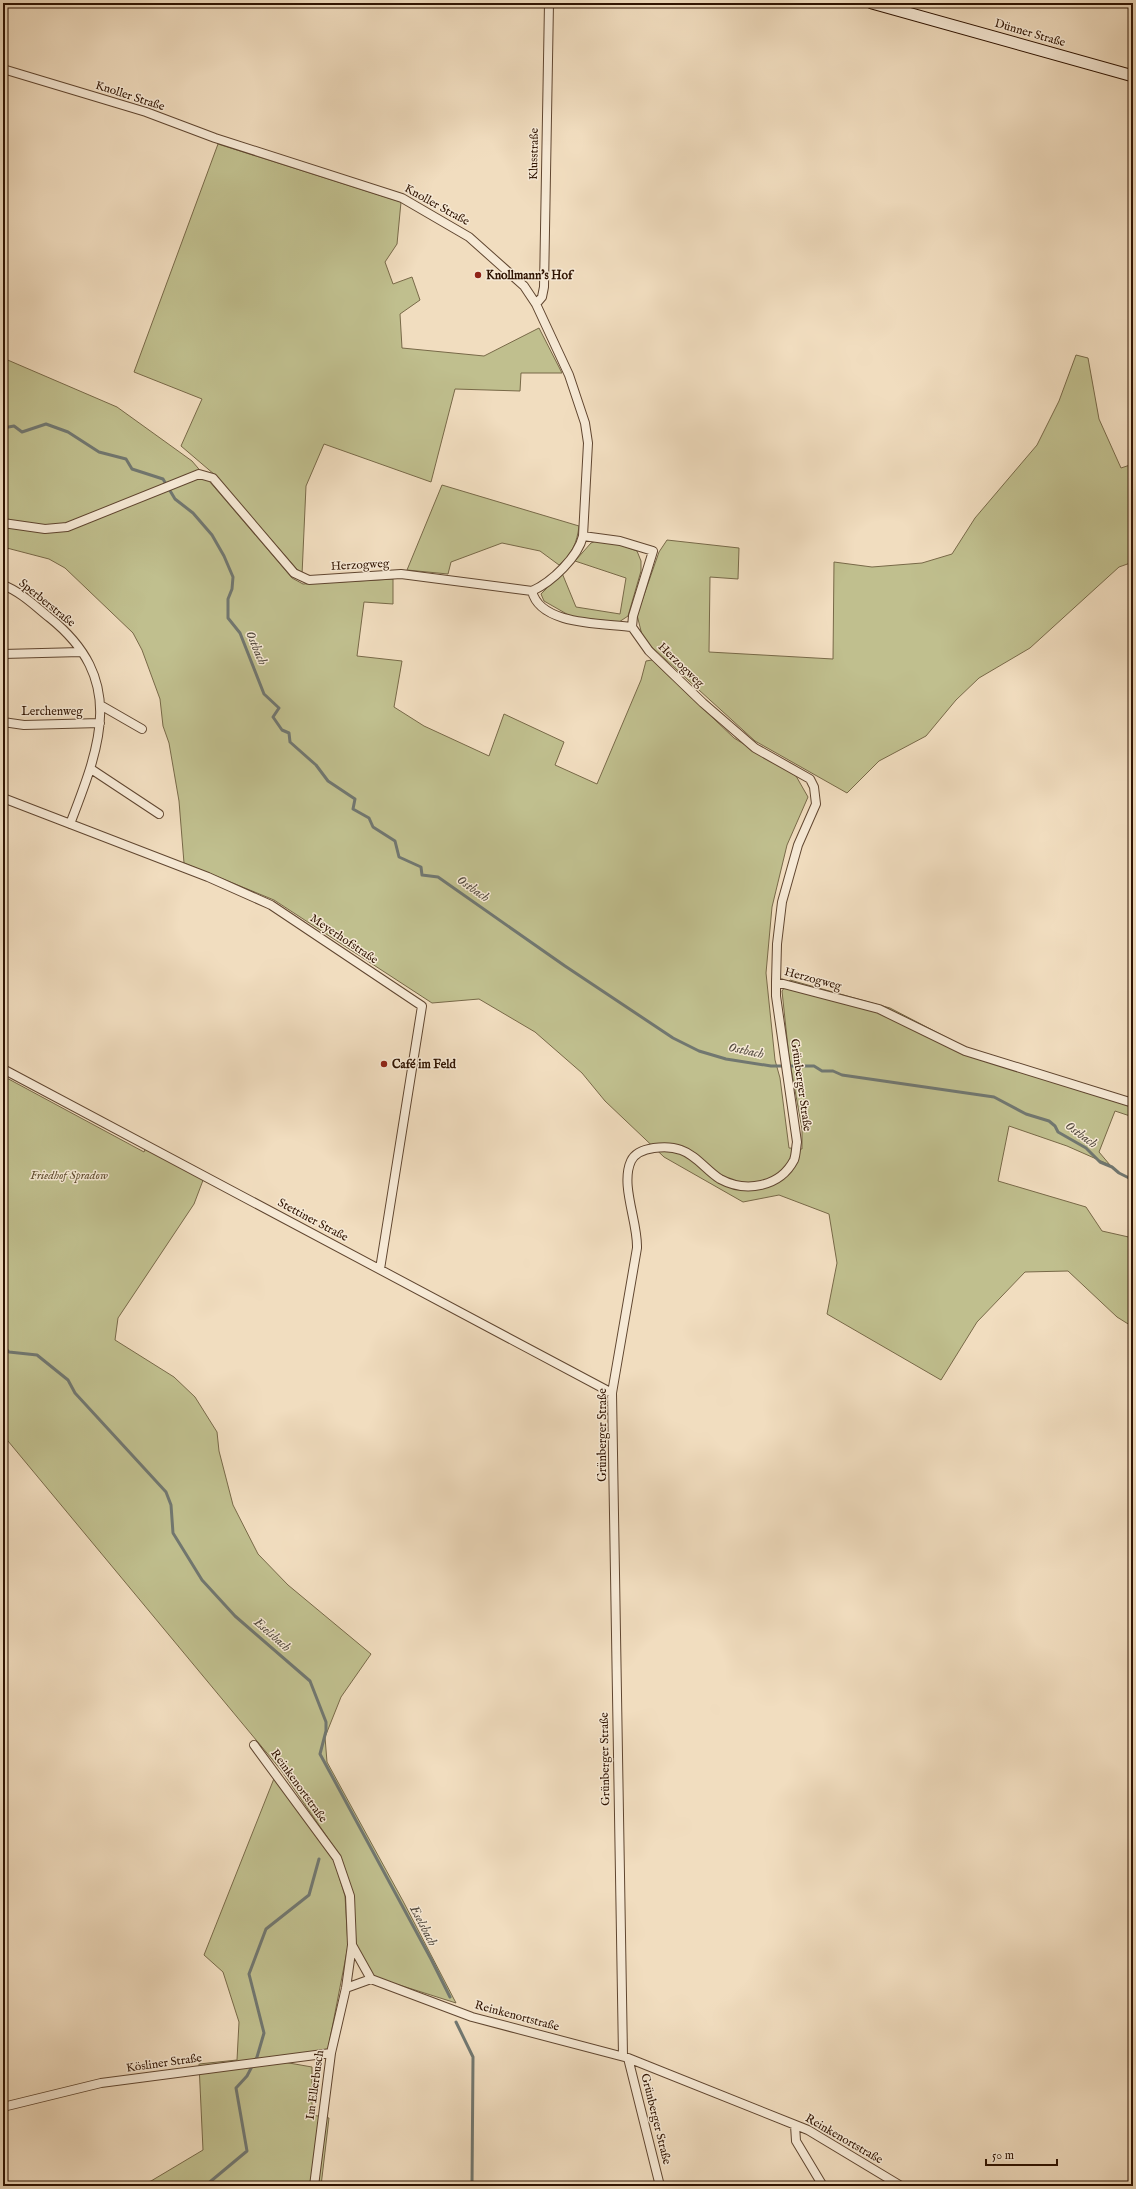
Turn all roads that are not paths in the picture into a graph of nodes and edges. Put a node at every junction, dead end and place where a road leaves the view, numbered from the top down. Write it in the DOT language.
graph roads {
  1 [pos="549,3"];
  2 [pos="872,3"];
  3 [pos="3,69"];
  4 [pos="1133,76"];
  5 [pos="536,304"];
  6 [pos="3,523"];
  7 [pos="583,536"];
  8 [pos="3,585"];
  9 [pos="532,591"];
  10 [pos="632,627"];
  11 [pos="81,652"];
  12 [pos="3,654"];
  13 [pos="102,706"];
  14 [pos="3,722"];
  15 [pos="100,723"];
  16 [pos="142,729"];
  17 [pos="91,769"];
  18 [pos="3,798"];
  19 [pos="159,814"];
  20 [pos="70,824"];
  21 [pos="776,982"];
  22 [pos="3,1069"];
  23 [pos="1133,1103"];
  24 [pos="380,1269"];
  25 [pos="612,1394"];
  26 [pos="254,1745"];
  27 [pos="352,1946"];
  28 [pos="371,1979"];
  29 [pos="346,1988"];
  30 [pos="331,2053"];
  31 [pos="625,2057"];
  32 [pos="3,2107"];
  33 [pos="795,2125"];
  34 [pos="314,2186"];
  35 [pos="660,2186"];
  36 [pos="822,2186"];
  37 [pos="901,2186"];
  1 -- 5 [label="street, Klusstraße"];
  2 -- 4 [label="street, Dünner Straße"];
  3 -- 5 [label="street, Knoller Straße"];
  5 -- 7 [label="street, Knoller Straße"];
  6 -- 9 [label="street, Herzogweg"];
  7 -- 9 [label="street, Knoller Straße"];
  7 -- 10 [label="street"];
  8 -- 11 [label="street, Sperberstraße"];
  9 -- 10 [label="street"];
  10 -- 21 [label="street, Herzogweg"];
  11 -- 12 [label="street"];
  11 -- 13 [label="street, Sperberstraße"];
  13 -- 15 [label="street, Sperberstraße"];
  13 -- 16 [label="street"];
  14 -- 15 [label="street, Lerchenweg"];
  15 -- 17 [label="street, Sperberstraße"];
  17 -- 19 [label="street"];
  17 -- 20 [label="street, Sperberstraße"];
  18 -- 20 [label="street, Meyerhofstraße"];
  20 -- 24 [label="street, Meyerhofstraße"];
  21 -- 23 [label="street, Herzogweg"];
  21 -- 25 [label="street, Grünberger Straße"];
  22 -- 24 [label="street, Stettiner Straße"];
  24 -- 25 [label="street, Stettiner Straße"];
  25 -- 31 [label="street, Grünberger Straße"];
  26 -- 27 [label="street, Reinkenortstraße"];
  27 -- 28 [label="street, Reinkenortstraße"];
  27 -- 29 [label="street, Im Ellerbusch"];
  28 -- 29 [label="street"];
  28 -- 31 [label="street, Reinkenortstraße"];
  29 -- 30 [label="street, Im Ellerbusch"];
  30 -- 32 [label="street, Kösliner Straße"];
  30 -- 34 [label="street, Im Ellerbusch"];
  31 -- 33 [label="street, Reinkenortstraße"];
  31 -- 35 [label="street, Grünberger Straße"];
  33 -- 36 [label="street"];
  33 -- 37 [label="street, Reinkenortstraße"];
}
